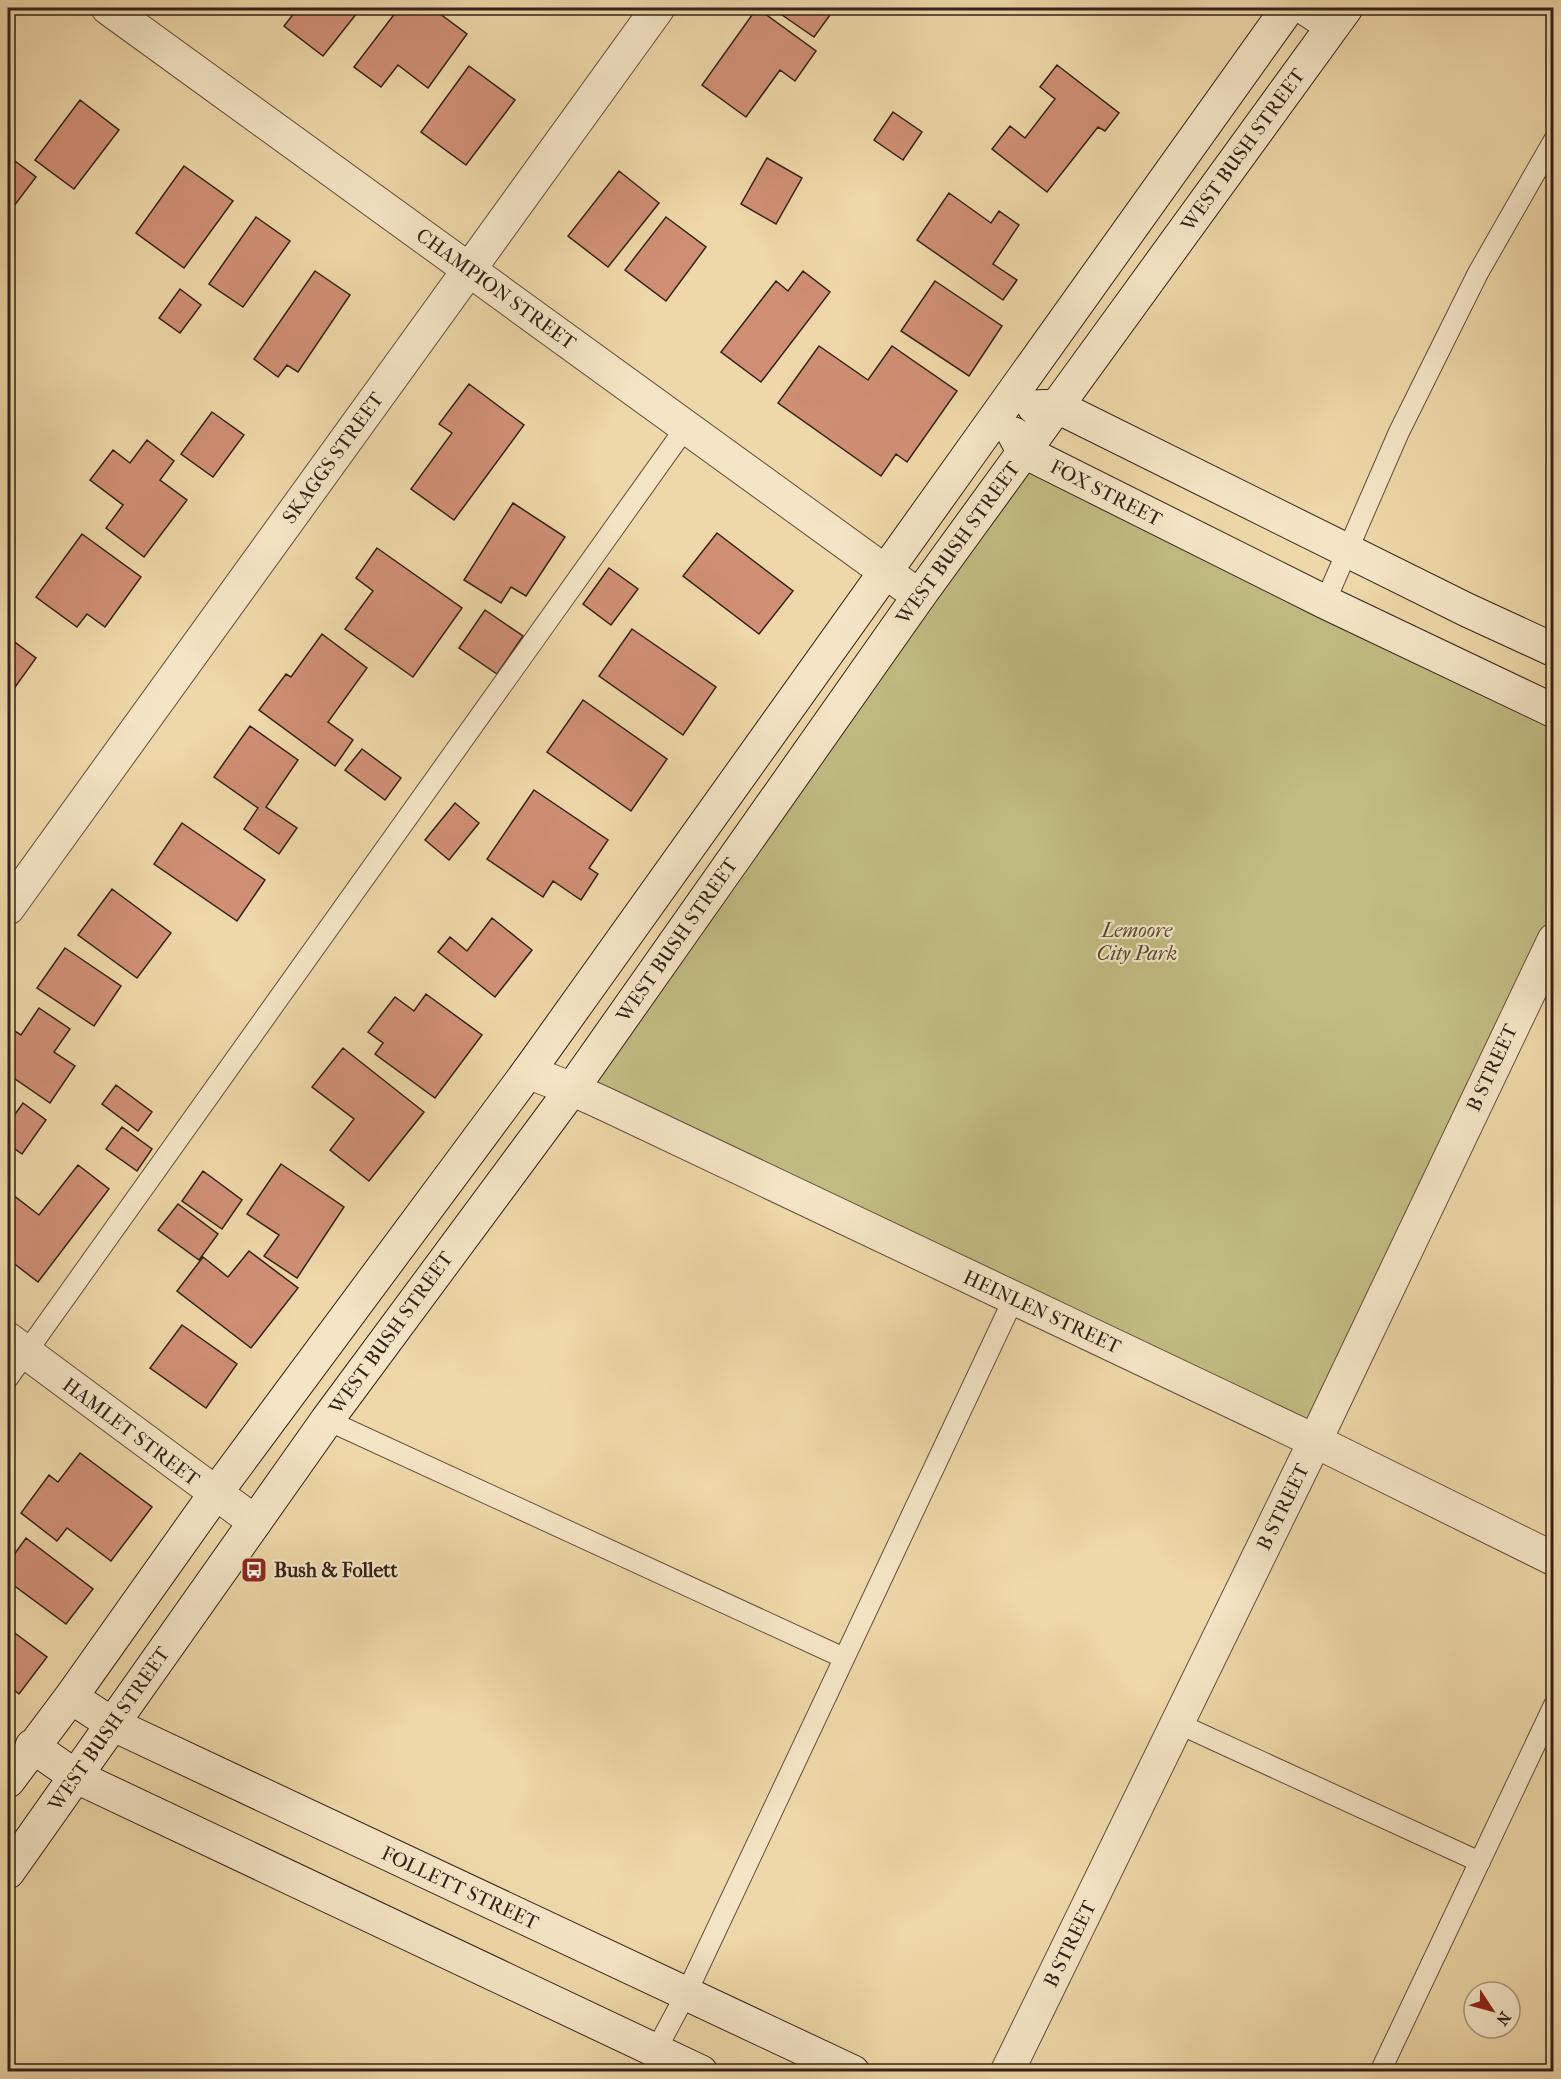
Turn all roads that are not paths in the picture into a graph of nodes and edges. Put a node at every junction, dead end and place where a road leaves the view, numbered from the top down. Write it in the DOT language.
graph roads {
  1 [pos="108,8"];
  2 [pos="658,8"];
  3 [pos="1287,8"];
  4 [pos="1293,8"];
  5 [pos="1337,19"];
  6 [pos="1554,140"];
  7 [pos="470,270"];
  8 [pos="1056,406"];
  9 [pos="1001,409"];
  10 [pos="686,427"];
  11 [pos="1023,451"];
  12 [pos="1348,551"];
  13 [pos="884,571"];
  14 [pos="919,596"];
  15 [pos="1325,602"];
  16 [pos="1554,650"];
  17 [pos="1554,711"];
  18 [pos="8,908"];
  19 [pos="1554,940"];
  20 [pos="528,1072"];
  21 [pos="572,1089"];
  22 [pos="1014,1298"];
  23 [pos="14,1357"];
  24 [pos="327,1420"];
  25 [pos="1314,1441"];
  26 [pos="215,1494"];
  27 [pos="255,1522"];
  28 [pos="1554,1559"];
  29 [pos="844,1658"];
  30 [pos="70,1697"];
  31 [pos="1554,1705"];
  32 [pos="1177,1723"];
  33 [pos="112,1724"];
  34 [pos="32,1746"];
  35 [pos="75,1776"];
  36 [pos="8,1781"];
  37 [pos="1480,1863"];
  38 [pos="8,1872"];
  39 [pos="686,1994"];
  40 [pos="656,2050"];
  41 [pos="701,2072"];
  42 [pos="853,2072"];
  43 [pos="1007,2072"];
  44 [pos="1380,2072"];
  1 -- 7 [label="street, CHAMPION STREET"];
  2 -- 7 [label="street, SKAGGS STREET"];
  3 -- 9 [label="street"];
  4 -- 5 [label="lane"];
  5 -- 8 [label="street, WEST BUSH STREET"];
  6 -- 12 [label="lane"];
  7 -- 10 [label="street, CHAMPION STREET"];
  7 -- 18 [label="street, SKAGGS STREET"];
  8 -- 9 [label="street"];
  8 -- 11 [label="street, WEST BUSH STREET"];
  8 -- 12 [label="street"];
  9 -- 11 [label="street"];
  9 -- 13 [label="street"];
  10 -- 13 [label="street, CHAMPION STREET"];
  10 -- 23 [label="lane"];
  11 -- 14 [label="street, WEST BUSH STREET"];
  11 -- 15 [label="street, FOX STREET"];
  12 -- 15 [label="lane"];
  12 -- 16 [label="street"];
  13 -- 14 [label="street, CHAMPION STREET"];
  13 -- 20 [label="street"];
  14 -- 21 [label="street, WEST BUSH STREET"];
  15 -- 17 [label="street, FOX STREET"];
  19 -- 25 [label="street, B STREET"];
  20 -- 21 [label="street, HEINLEN STREET"];
  20 -- 26 [label="street"];
  21 -- 22 [label="street, HEINLEN STREET"];
  21 -- 24 [label="street, WEST BUSH STREET"];
  22 -- 25 [label="street, HEINLEN STREET"];
  22 -- 29 [label="lane"];
  23 -- 26 [label="street, HAMLET STREET"];
  24 -- 27 [label="street, WEST BUSH STREET"];
  24 -- 29 [label="lane"];
  25 -- 28 [label="street, HEINLEN STREET"];
  25 -- 32 [label="street, B STREET"];
  26 -- 27 [label="street, HAMLET STREET"];
  26 -- 30 [label="street"];
  27 -- 33 [label="street, WEST BUSH STREET"];
  29 -- 39 [label="lane"];
  30 -- 33 [label="street, FOLLETT STREET"];
  30 -- 34 [label="street"];
  31 -- 37 [label="lane"];
  32 -- 37 [label="lane"];
  32 -- 43 [label="street, B STREET"];
  33 -- 35 [label="street, WEST BUSH STREET"];
  33 -- 39 [label="street, FOLLETT STREET"];
  34 -- 35 [label="street"];
  34 -- 36 [label="street"];
  35 -- 38 [label="street, WEST BUSH STREET"];
  35 -- 40 [label="street"];
  37 -- 44 [label="lane"];
  39 -- 40 [label="lane"];
  39 -- 42 [label="street, FOLLETT STREET"];
  40 -- 41 [label="street"];
}
